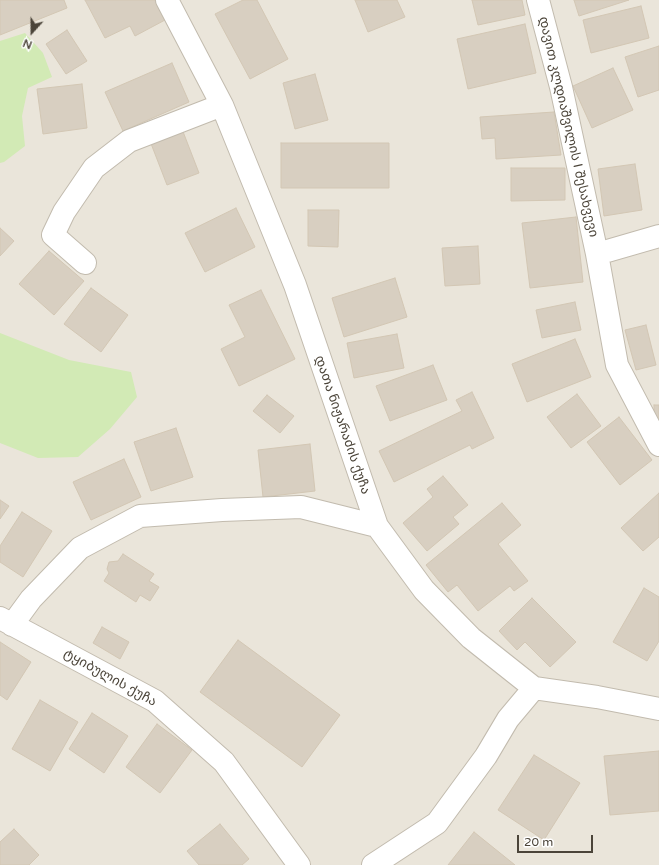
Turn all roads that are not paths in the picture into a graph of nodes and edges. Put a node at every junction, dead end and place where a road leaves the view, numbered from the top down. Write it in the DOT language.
graph roads {
  1 [pos="167,0"];
  2 [pos="538,0"];
  3 [pos="222,105"];
  4 [pos="659,236"];
  5 [pos="597,254"];
  6 [pos="85,263"];
  7 [pos="659,445"];
  8 [pos="376,526"];
  9 [pos="6,621"];
  10 [pos="534,688"];
  11 [pos="659,709"];
  12 [pos="299,865"];
  13 [pos="374,865"];
  1 -- 3 [label="street, დათა ნიჟარაძის ქუჩა"];
  2 -- 5 [label="street, დავით კლდიაშვილის I შესახვევი"];
  3 -- 6 [label="street"];
  3 -- 8 [label="street, დათა ნიჟარაძის ქუჩა"];
  4 -- 5 [label="street"];
  5 -- 7 [label="street, დავით კლდიაშვილის I შესახვევი"];
  8 -- 9 [label="street"];
  8 -- 10 [label="street, დათა ნიჟარაძის ქუჩა"];
  9 -- 12 [label="street, ტყიბულის ქუჩა"];
  10 -- 11 [label="street"];
  10 -- 13 [label="street"];
}
